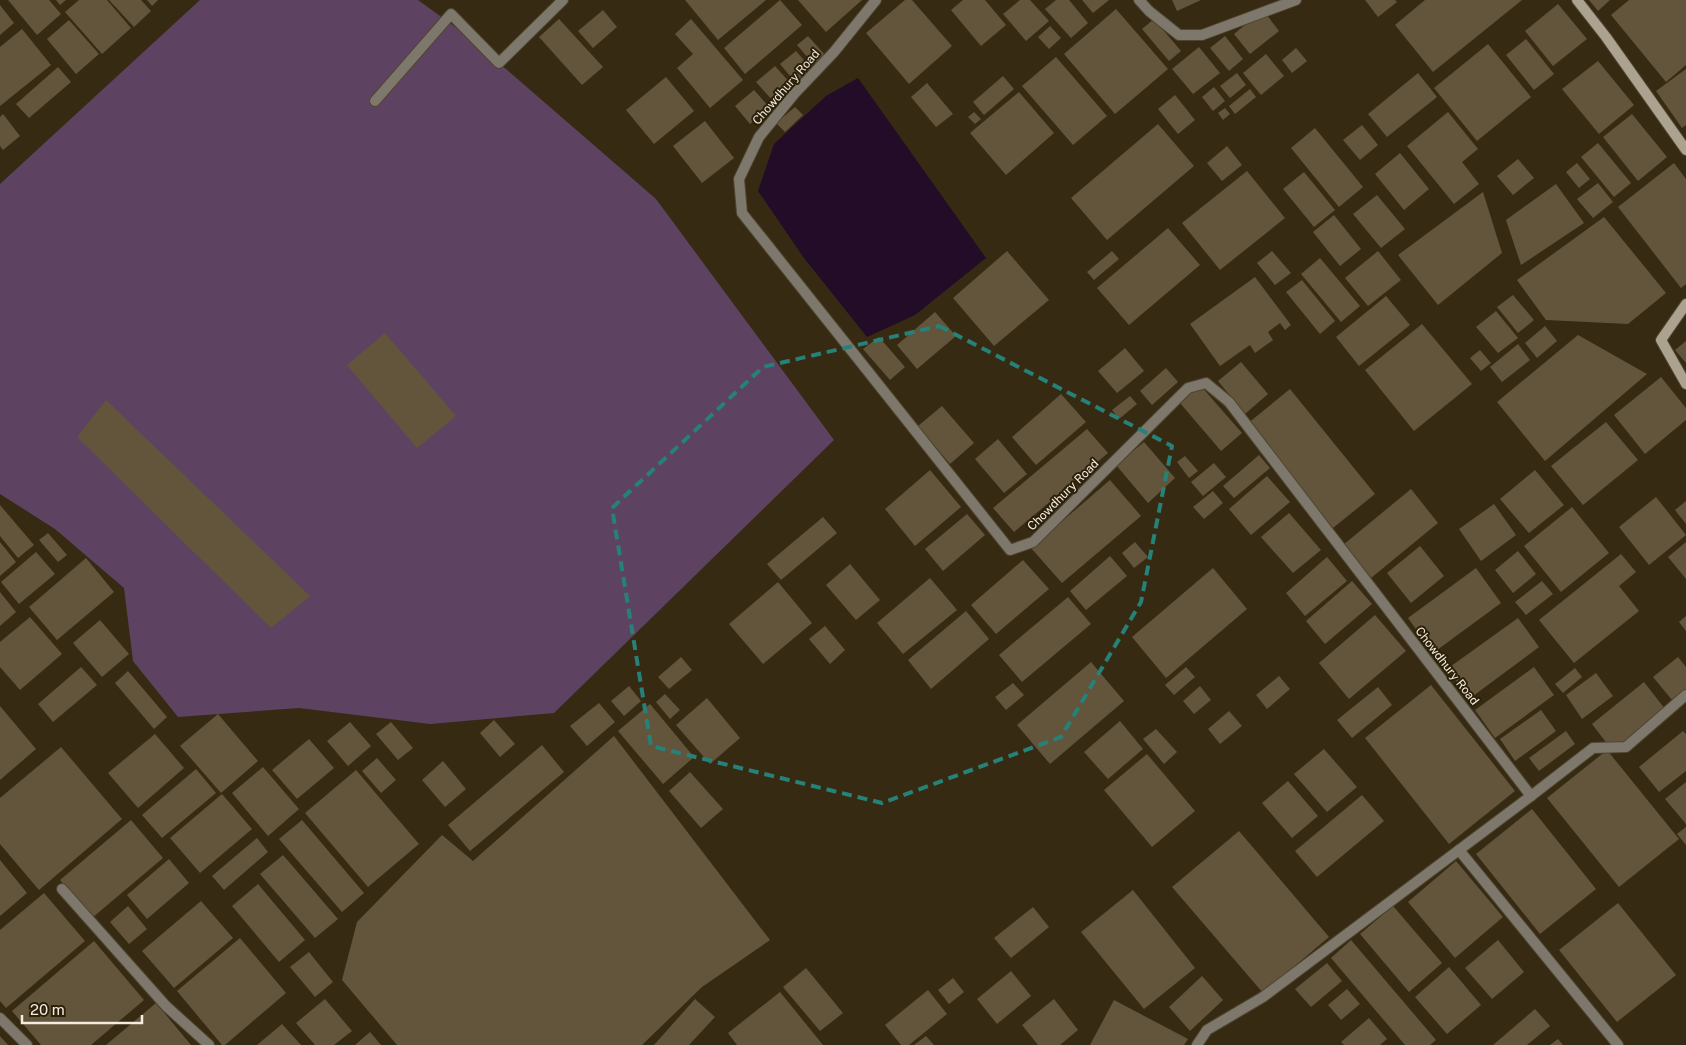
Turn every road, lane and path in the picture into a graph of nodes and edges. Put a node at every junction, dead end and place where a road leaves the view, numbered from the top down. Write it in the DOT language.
graph roads {
  1 [pos="563,0"];
  2 [pos="876,0"];
  3 [pos="1139,0"];
  4 [pos="1296,0"];
  5 [pos="1577,0"];
  6 [pos="375,101"];
  7 [pos="1686,150"];
  8 [pos="1686,304"];
  9 [pos="1686,384"];
  10 [pos="1686,695"];
  11 [pos="1532,796"];
  12 [pos="1459,850"];
  13 [pos="62,889"];
  14 [pos="0,1018"];
  15 [pos="27,1045"];
  16 [pos="209,1045"];
  17 [pos="1197,1045"];
  18 [pos="1618,1045"];
  1 -- 6 [label="street"];
  2 -- 11 [label="street, Chowdhury Road"];
  3 -- 4 [label="street"];
  5 -- 7 [label="street"];
  8 -- 9 [label="street"];
  10 -- 11 [label="street"];
  11 -- 12 [label="street"];
  12 -- 17 [label="street"];
  12 -- 18 [label="street"];
  13 -- 16 [label="street"];
  14 -- 15 [label="street"];
}
